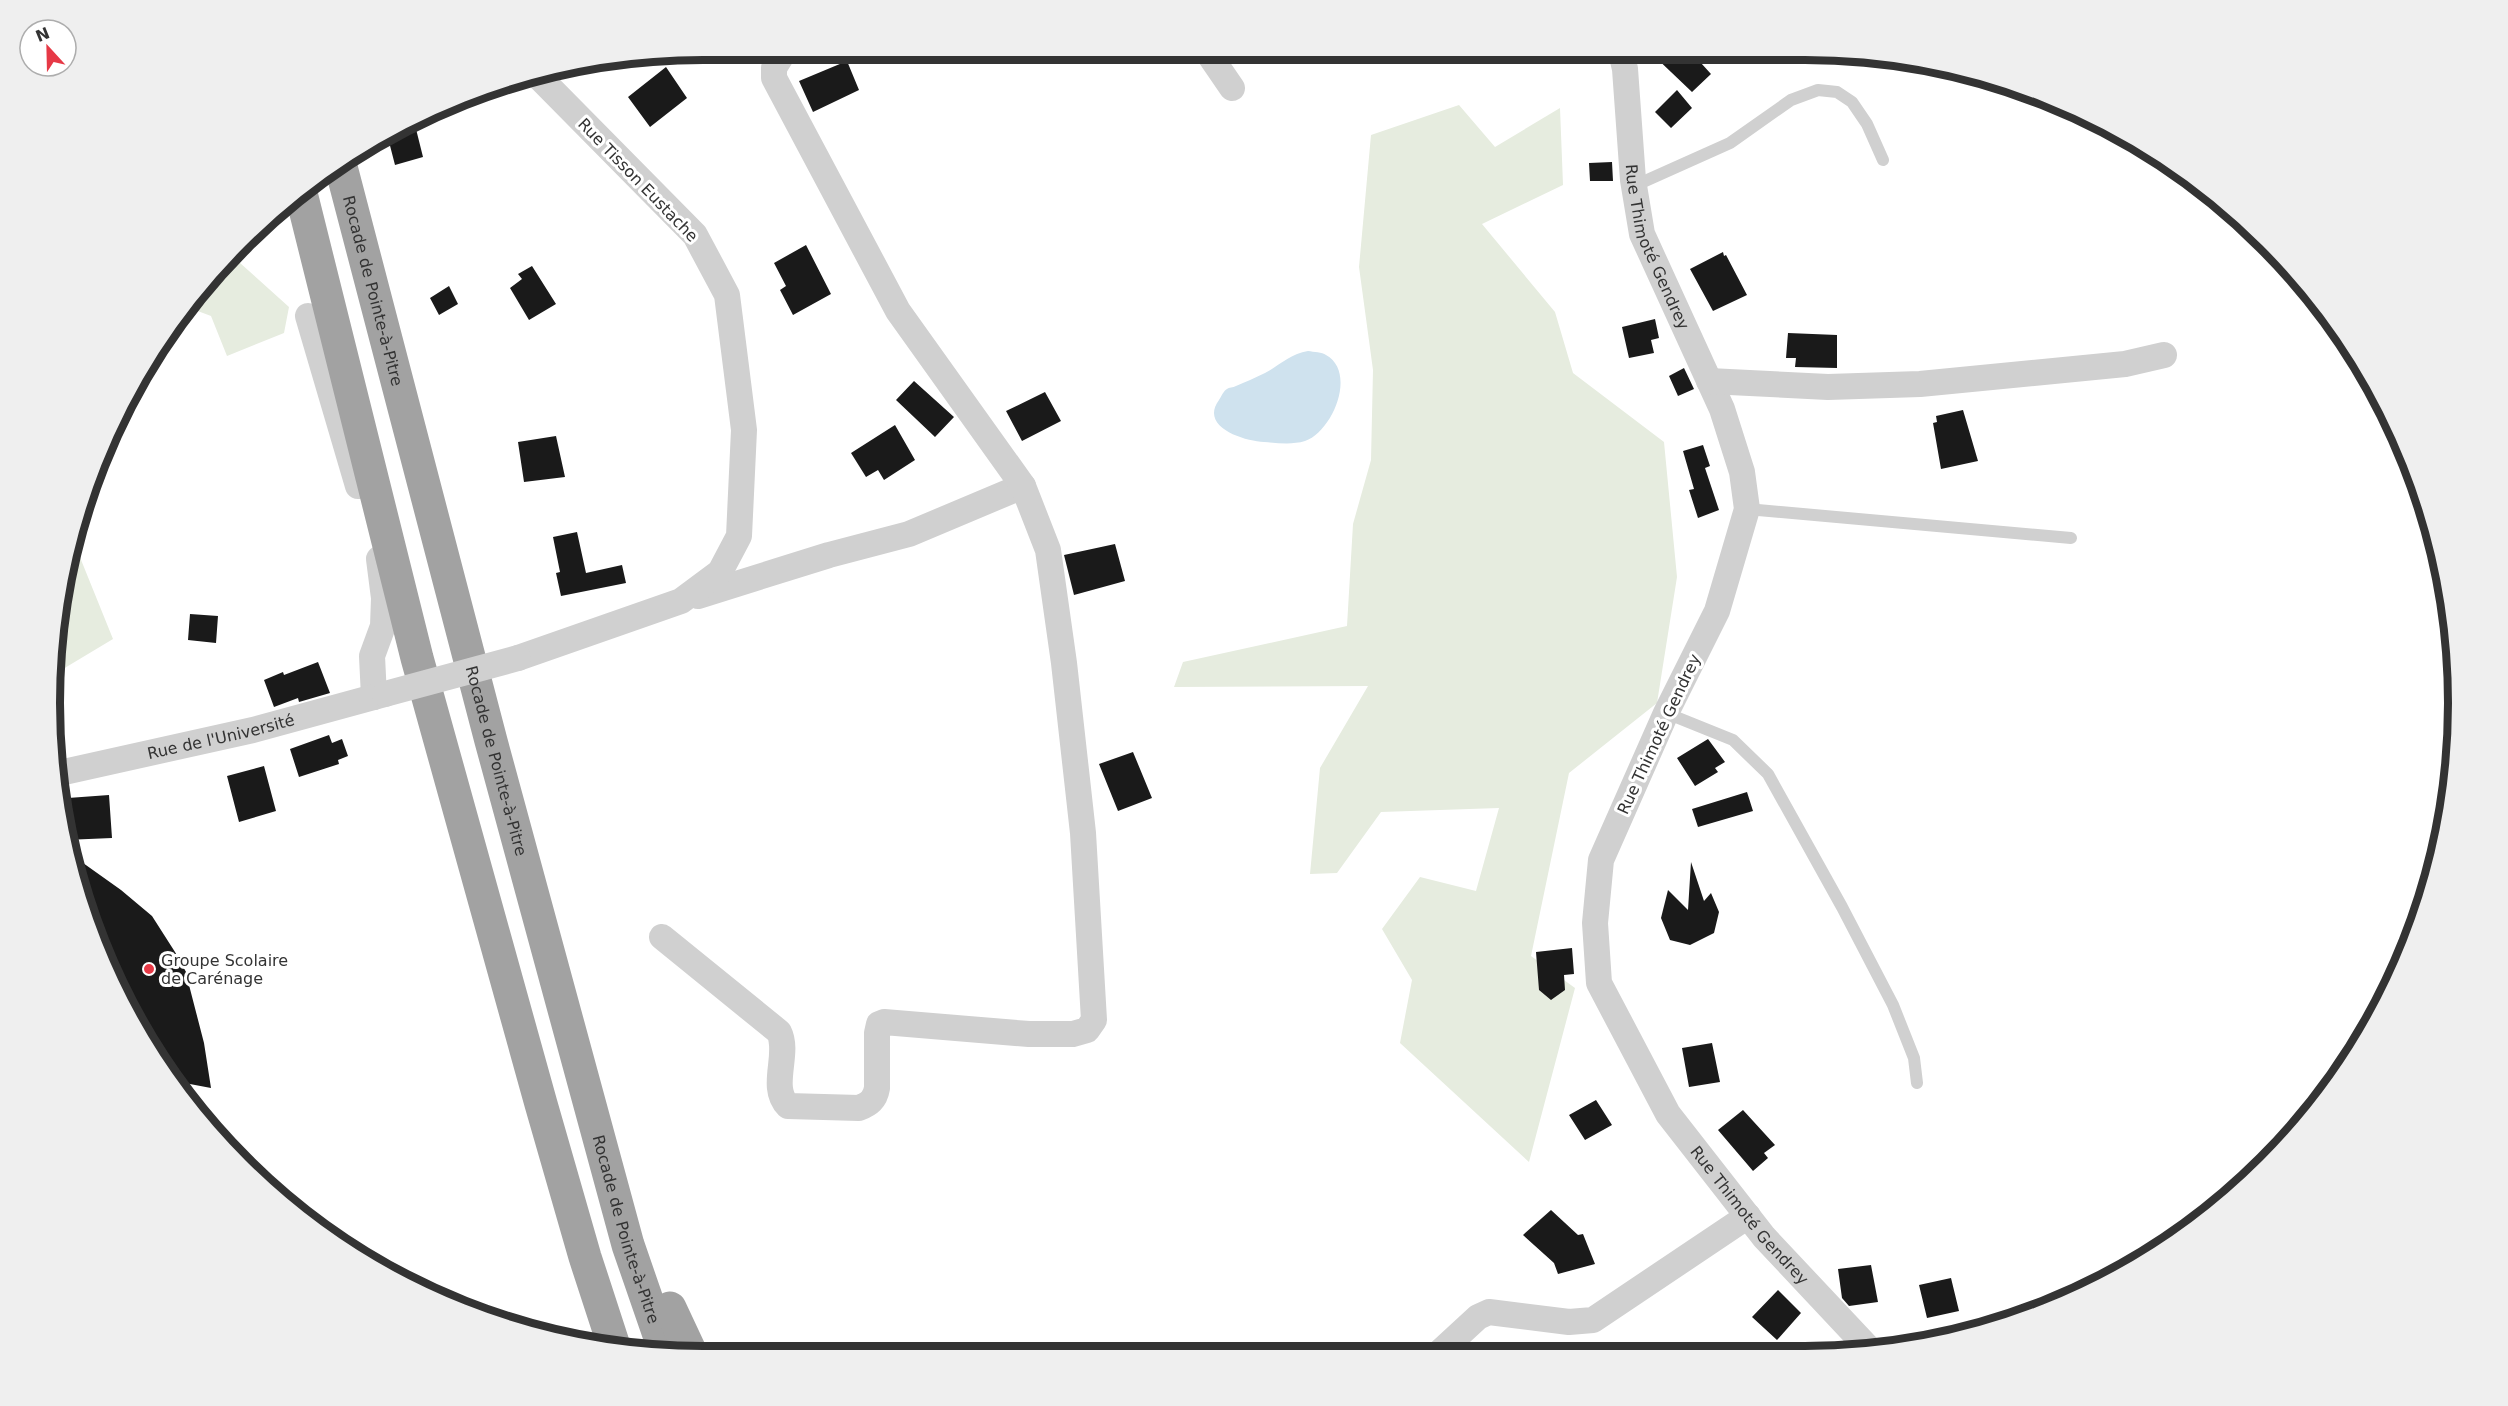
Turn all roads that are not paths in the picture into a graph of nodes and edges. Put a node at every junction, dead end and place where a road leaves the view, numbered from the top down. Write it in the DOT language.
graph roads {
  1 [pos="779,60"];
  2 [pos="1213,60"];
  3 [pos="1623,60"];
  4 [pos="543,81"];
  5 [pos="1232,88"];
  6 [pos="1882,160"];
  7 [pos="342,171"];
  8 [pos="1634,186"];
  9 [pos="303,200"];
  10 [pos="308,316"];
  11 [pos="2164,355"];
  12 [pos="1709,381"];
  13 [pos="1023,486"];
  14 [pos="1747,509"];
  15 [pos="2070,538"];
  16 [pos="681,601"];
  17 [pos="518,658"];
  18 [pos="379,695"];
  19 [pos="1666,713"];
  20 [pos="64,772"];
  21 [pos="662,937"];
  22 [pos="1917,1083"];
  23 [pos="587,1090"];
  24 [pos="1748,1216"];
  25 [pos="612,1339"];
  26 [pos="1863,1343"];
  27 [pos="663,1345"];
  28 [pos="688,1346"];
  29 [pos="1447,1346"];
  1 -- 13 [label="street"];
  2 -- 5 [label="street"];
  3 -- 8 [label="street, Rue Thimoté Gendrey"];
  4 -- 16 [label="street, Rue Tisson Eustache"];
  6 -- 8 [label="lane"];
  7 -- 23 [label="highway, Rocade de Pointe-à-Pitre"];
  8 -- 12 [label="street, Rue Thimoté Gendrey"];
  9 -- 25 [label="highway"];
  10 -- 18 [label="street"];
  11 -- 12 [label="street"];
  12 -- 14 [label="street, Rue Thimoté Gendrey"];
  13 -- 16 [label="street"];
  13 -- 21 [label="street"];
  14 -- 15 [label="lane"];
  14 -- 19 [label="street, Rue Thimoté Gendrey"];
  16 -- 17 [label="street, Rue Tisson Eustache"];
  17 -- 18 [label="street, Rue de l'Université, bridge"];
  18 -- 20 [label="street, Rue de l'Université"];
  19 -- 22 [label="lane"];
  19 -- 24 [label="street, Rue Thimoté Gendrey"];
  23 -- 27 [label="highway, Rocade de Pointe-à-Pitre"];
  23 -- 28 [label="highway"];
  24 -- 26 [label="street, Rue Thimoté Gendrey"];
  24 -- 29 [label="street"];
}
